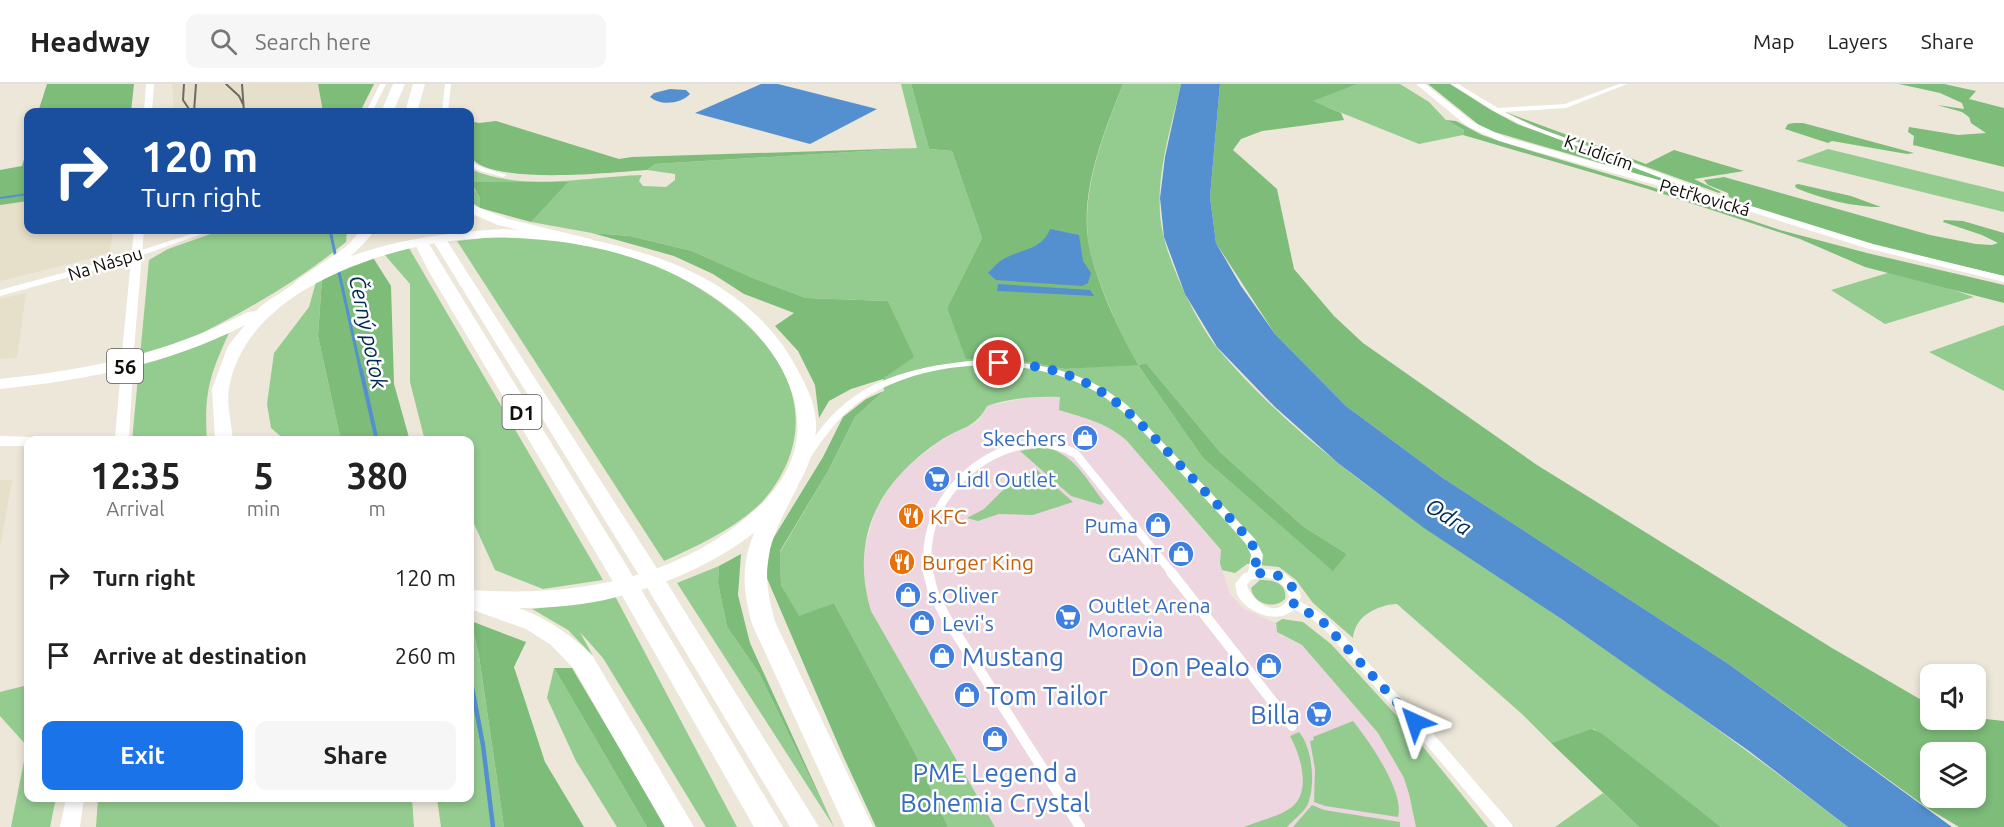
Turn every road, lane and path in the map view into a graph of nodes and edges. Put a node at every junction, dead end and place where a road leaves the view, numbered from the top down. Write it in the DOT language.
graph roads {
  1 [pos="150,84"];
  2 [pos="383,84"];
  3 [pos="399,84"];
  4 [pos="406,84"];
  5 [pos="419,84"];
  6 [pos="425,84"];
  7 [pos="448,84"];
  8 [pos="1420,84"];
  9 [pos="1454,84"];
  10 [pos="1462,84"];
  11 [pos="1623,84"];
  12 [pos="1480,100"];
  13 [pos="148,108"];
  14 [pos="371,108"];
  15 [pos="389,108"];
  16 [pos="399,108"];
  17 [pos="412,108"];
  18 [pos="422,108"];
  19 [pos="445,108"];
  20 [pos="1496,110"];
  21 [pos="474,166"];
  22 [pos="503,175"];
  23 [pos="1749,208"];
  24 [pos="474,210"];
  25 [pos="139,234"];
  26 [pos="197,234"];
  27 [pos="365,234"];
  28 [pos="428,237"];
  29 [pos="586,242"];
  30 [pos="136,255"];
  31 [pos="2004,279"];
  32 [pos="302,284"];
  33 [pos="0,293"];
  34 [pos="272,304"];
  35 [pos="0,384"];
  36 [pos="122,436"];
  37 [pos="223,436"];
  38 [pos="0,441"];
  39 [pos="24,441"];
  40 [pos="794,476"];
  41 [pos="1254,574"];
  42 [pos="474,600"];
  43 [pos="474,601"];
  44 [pos="1293,603"];
  45 [pos="1292,726"];
  46 [pos="74,802"];
  47 [pos="70,827"];
  48 [pos="680,827"];
  49 [pos="769,827"];
  50 [pos="806,827"];
  51 [pos="859,827"];
  52 [pos="1080,827"];
  53 [pos="1504,827"];
  1 -- 13 [label="street"];
  2 -- 14 [label="street"];
  3 -- 15 [label="highway"];
  4 -- 16 [label="highway"];
  5 -- 17 [label="highway"];
  6 -- 18 [label="highway"];
  7 -- 19 [label="street"];
  8 -- 23 [label="street, Petřkovická"];
  9 -- 12 [label="street, K Lidicím"];
  10 -- 12 [label="street"];
  11 -- 20 [label="street"];
  12 -- 20 [label="street, K Lidicím"];
  20 -- 23 [label="street, K Lidicím"];
  21 -- 22 [label="street"];
  23 -- 31 [label="street, Petřkovická"];
  24 -- 29 [label="highway"];
  25 -- 30 [label="street"];
  26 -- 30 [label="street, Na Náspu"];
  27 -- 32 [label="highway"];
  28 -- 49 [label="highway, D1"];
  28 -- 50 [label="highway, D1"];
  29 -- 32 [label="highway, 56"];
  29 -- 40 [label="highway"];
  30 -- 33 [label="street, Na Náspu"];
  30 -- 36 [label="street"];
  32 -- 34 [label="highway, 56"];
  34 -- 35 [label="highway, 56"];
  34 -- 37 [label="highway, 56"];
  38 -- 39 [label="highway"];
  40 -- 41 [label="street"];
  40 -- 42 [label="highway"];
  40 -- 51 [label="highway"];
  41 -- 44 [label="street"];
  41 -- 44 [label="street"];
  43 -- 48 [label="highway"];
  44 -- 53 [label="street"];
  45 -- 52 [label="street"];
  46 -- 47 [label="street"];
}
